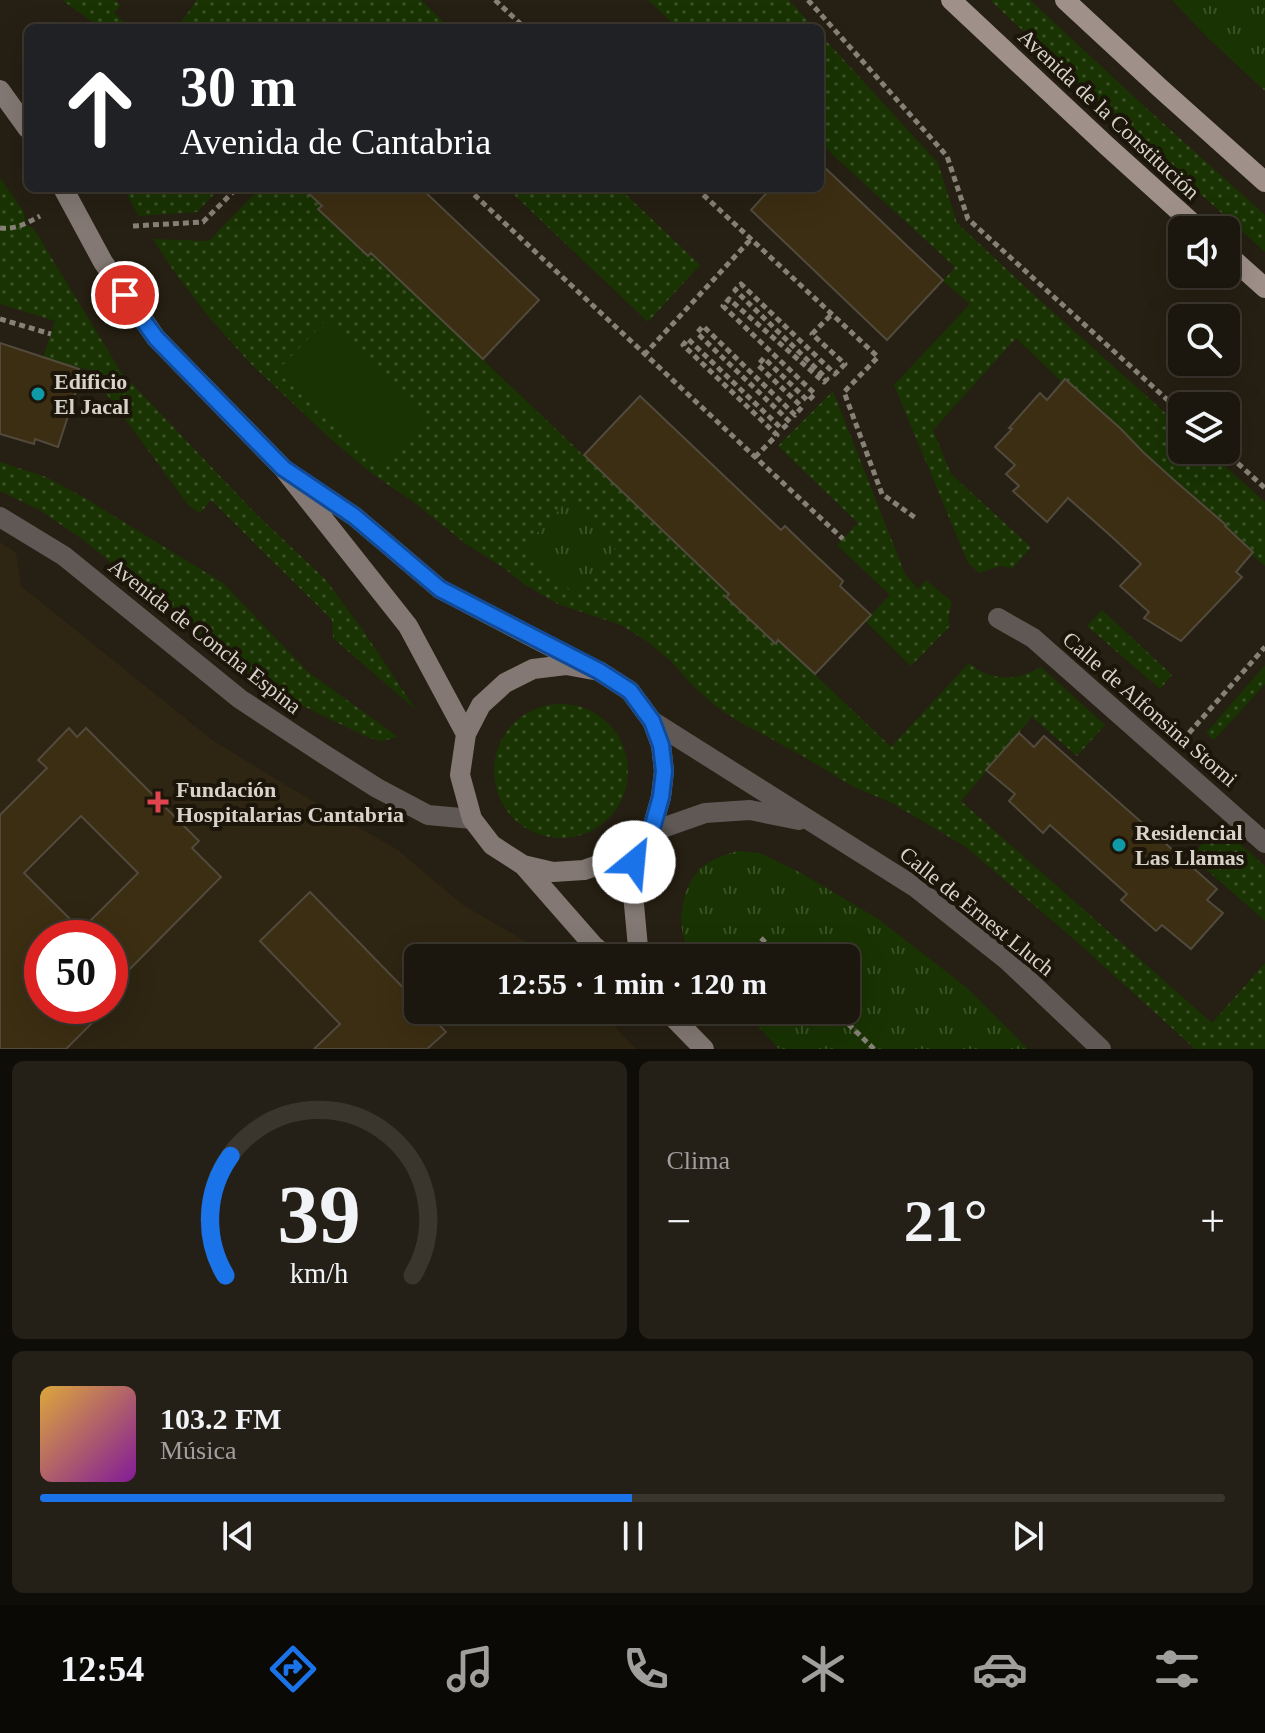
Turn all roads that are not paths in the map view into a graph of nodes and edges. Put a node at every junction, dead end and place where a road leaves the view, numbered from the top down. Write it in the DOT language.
graph roads {
  1 [pos="951,0"];
  2 [pos="1065,0"];
  3 [pos="0,90"];
  4 [pos="24,123"];
  5 [pos="1265,182"];
  6 [pos="65,192"];
  7 [pos="1184,216"];
  8 [pos="1240,266"];
  9 [pos="1265,288"];
  10 [pos="283,468"];
  11 [pos="0,517"];
  12 [pos="998,618"];
  13 [pos="599,671"];
  14 [pos="652,721"];
  15 [pos="466,734"];
  16 [pos="472,819"];
  17 [pos="815,824"];
  18 [pos="644,837"];
  19 [pos="1265,843"];
  20 [pos="523,865"];
  21 [pos="592,944"];
  22 [pos="638,944"];
  23 [pos="680,1024"];
  24 [pos="704,1049"];
  25 [pos="1101,1049"];
  1 -- 7 [label="main road, Avenida de la Constitución"];
  2 -- 5 [label="main road"];
  3 -- 4 [label="main road"];
  6 -- 10 [label="main road"];
  8 -- 9 [label="main road"];
  10 -- 13 [label="main road"];
  10 -- 15 [label="main road"];
  11 -- 16 [label="street, Avenida de Concha Espina"];
  12 -- 19 [label="street, Calle de Alfonsina Storni"];
  13 -- 14 [label="main road"];
  13 -- 15 [label="main road"];
  14 -- 17 [label="street, Calle de Ernest Lluch"];
  14 -- 18 [label="main road"];
  15 -- 16 [label="main road"];
  16 -- 20 [label="main road"];
  17 -- 18 [label="street, Calle de Ernest Lluch"];
  17 -- 25 [label="street, Calle de Ernest Lluch"];
  18 -- 20 [label="main road"];
  18 -- 22 [label="main road"];
  20 -- 21 [label="main road"];
  23 -- 24 [label="main road"];
}
